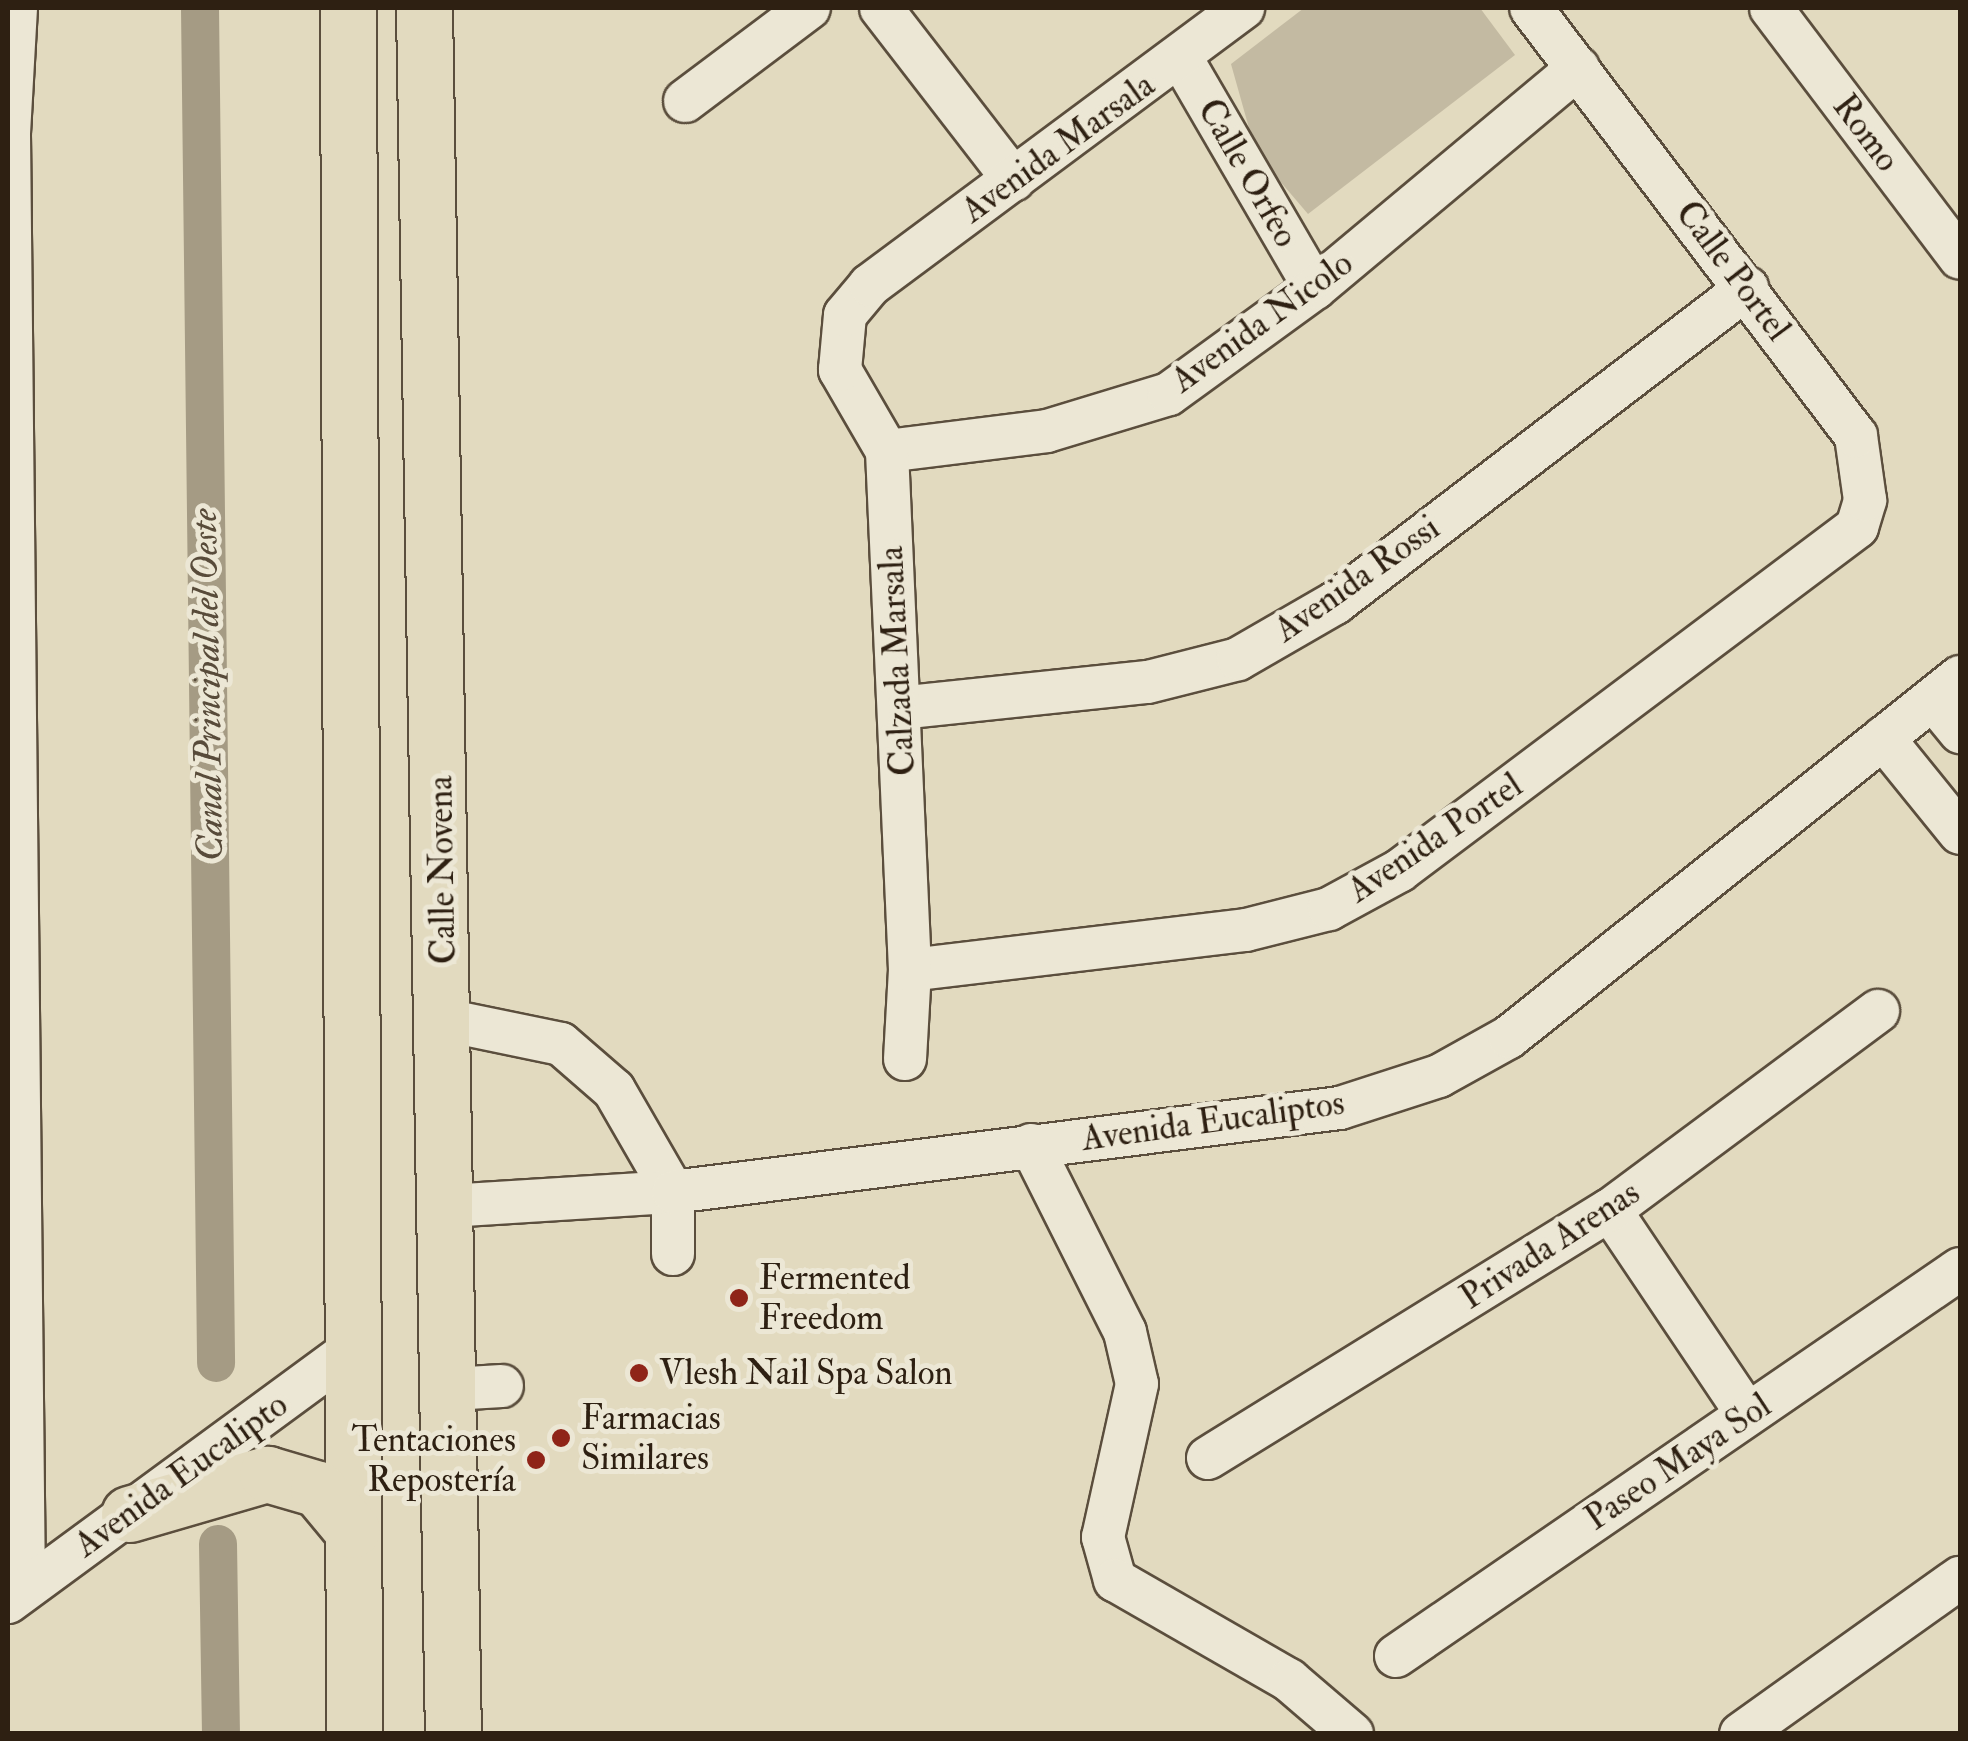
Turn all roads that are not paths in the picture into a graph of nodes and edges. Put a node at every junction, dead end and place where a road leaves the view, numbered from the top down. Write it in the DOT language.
graph roads {
  1 [pos="16,8"];
  2 [pos="348,8"];
  3 [pos="424,8"];
  4 [pos="809,8"];
  5 [pos="881,8"];
  6 [pos="1531,8"];
  7 [pos="1771,8"];
  8 [pos="1227,12"];
  9 [pos="1181,58"];
  10 [pos="1578,68"];
  11 [pos="685,101"];
  12 [pos="1014,180"];
  13 [pos="1960,258"];
  14 [pos="870,285"];
  15 [pos="1315,288"];
  16 [pos="1747,288"];
  17 [pos="887,452"];
  18 [pos="1834,550"];
  19 [pos="1947,688"];
  20 [pos="899,708"];
  21 [pos="1960,732"];
  22 [pos="1884,738"];
  23 [pos="1960,833"];
  24 [pos="910,970"];
  25 [pos="1878,1010"];
  26 [pos="445,1020"];
  27 [pos="905,1058"];
  28 [pos="1031,1145"];
  29 [pos="673,1192"];
  30 [pos="449,1206"];
  31 [pos="1610,1210"];
  32 [pos="673,1254"];
  33 [pos="1960,1268"];
  34 [pos="354,1348"];
  35 [pos="1748,1414"];
  36 [pos="1208,1458"];
  37 [pos="129,1514"];
  38 [pos="352,1530"];
  39 [pos="1960,1578"];
  40 [pos="16,1596"];
  41 [pos="1396,1656"];
  42 [pos="354,1734"];
  43 [pos="453,1734"];
  44 [pos="1352,1734"];
  45 [pos="1742,1734"];
  1 -- 40 [label="street"];
  2 -- 34 [label="main road"];
  3 -- 26 [label="main road, Calle Novena"];
  4 -- 11 [label="street"];
  5 -- 12 [label="street"];
  6 -- 10 [label="street, Calle Portel"];
  7 -- 13 [label="street, Romo"];
  8 -- 9 [label="street, Avenida Marsala"];
  9 -- 12 [label="street, Avenida Marsala"];
  9 -- 15 [label="street, Calle Orfeo"];
  10 -- 15 [label="street, Avenida Nicolo"];
  10 -- 16 [label="street, Calle Portel"];
  12 -- 14 [label="street, Avenida Marsala"];
  14 -- 17 [label="street, Calzada Marsala"];
  15 -- 17 [label="street, Avenida Nicolo"];
  16 -- 18 [label="street, Calle Portel"];
  16 -- 20 [label="street, Avenida Rossi"];
  17 -- 20 [label="street, Calzada Marsala"];
  18 -- 24 [label="street, Avenida Portel"];
  19 -- 21 [label="street"];
  19 -- 22 [label="street, Avenida Eucaliptos"];
  20 -- 24 [label="street, Calzada Marsala"];
  22 -- 23 [label="street"];
  22 -- 28 [label="street, Avenida Eucaliptos"];
  24 -- 27 [label="street, Calzada Marsala"];
  25 -- 31 [label="street, Privada Arenas"];
  26 -- 29 [label="street"];
  26 -- 30 [label="main road, Calle Novena"];
  28 -- 29 [label="street, Avenida Eucaliptos"];
  28 -- 44 [label="street"];
  29 -- 30 [label="street, Avenida Eucaliptos"];
  29 -- 32 [label="street"];
  30 -- 43 [label="main road, Calle Novena"];
  31 -- 35 [label="street"];
  31 -- 36 [label="street, Privada Arenas"];
  33 -- 35 [label="street, Paseo Maya Sol"];
  34 -- 37 [label="street, Avenida Eucalipto"];
  34 -- 38 [label="main road"];
  35 -- 41 [label="street, Paseo Maya Sol"];
  37 -- 38 [label="main road"];
  37 -- 40 [label="street, Avenida Eucalipto"];
  38 -- 42 [label="main road"];
  39 -- 45 [label="street"];
}
